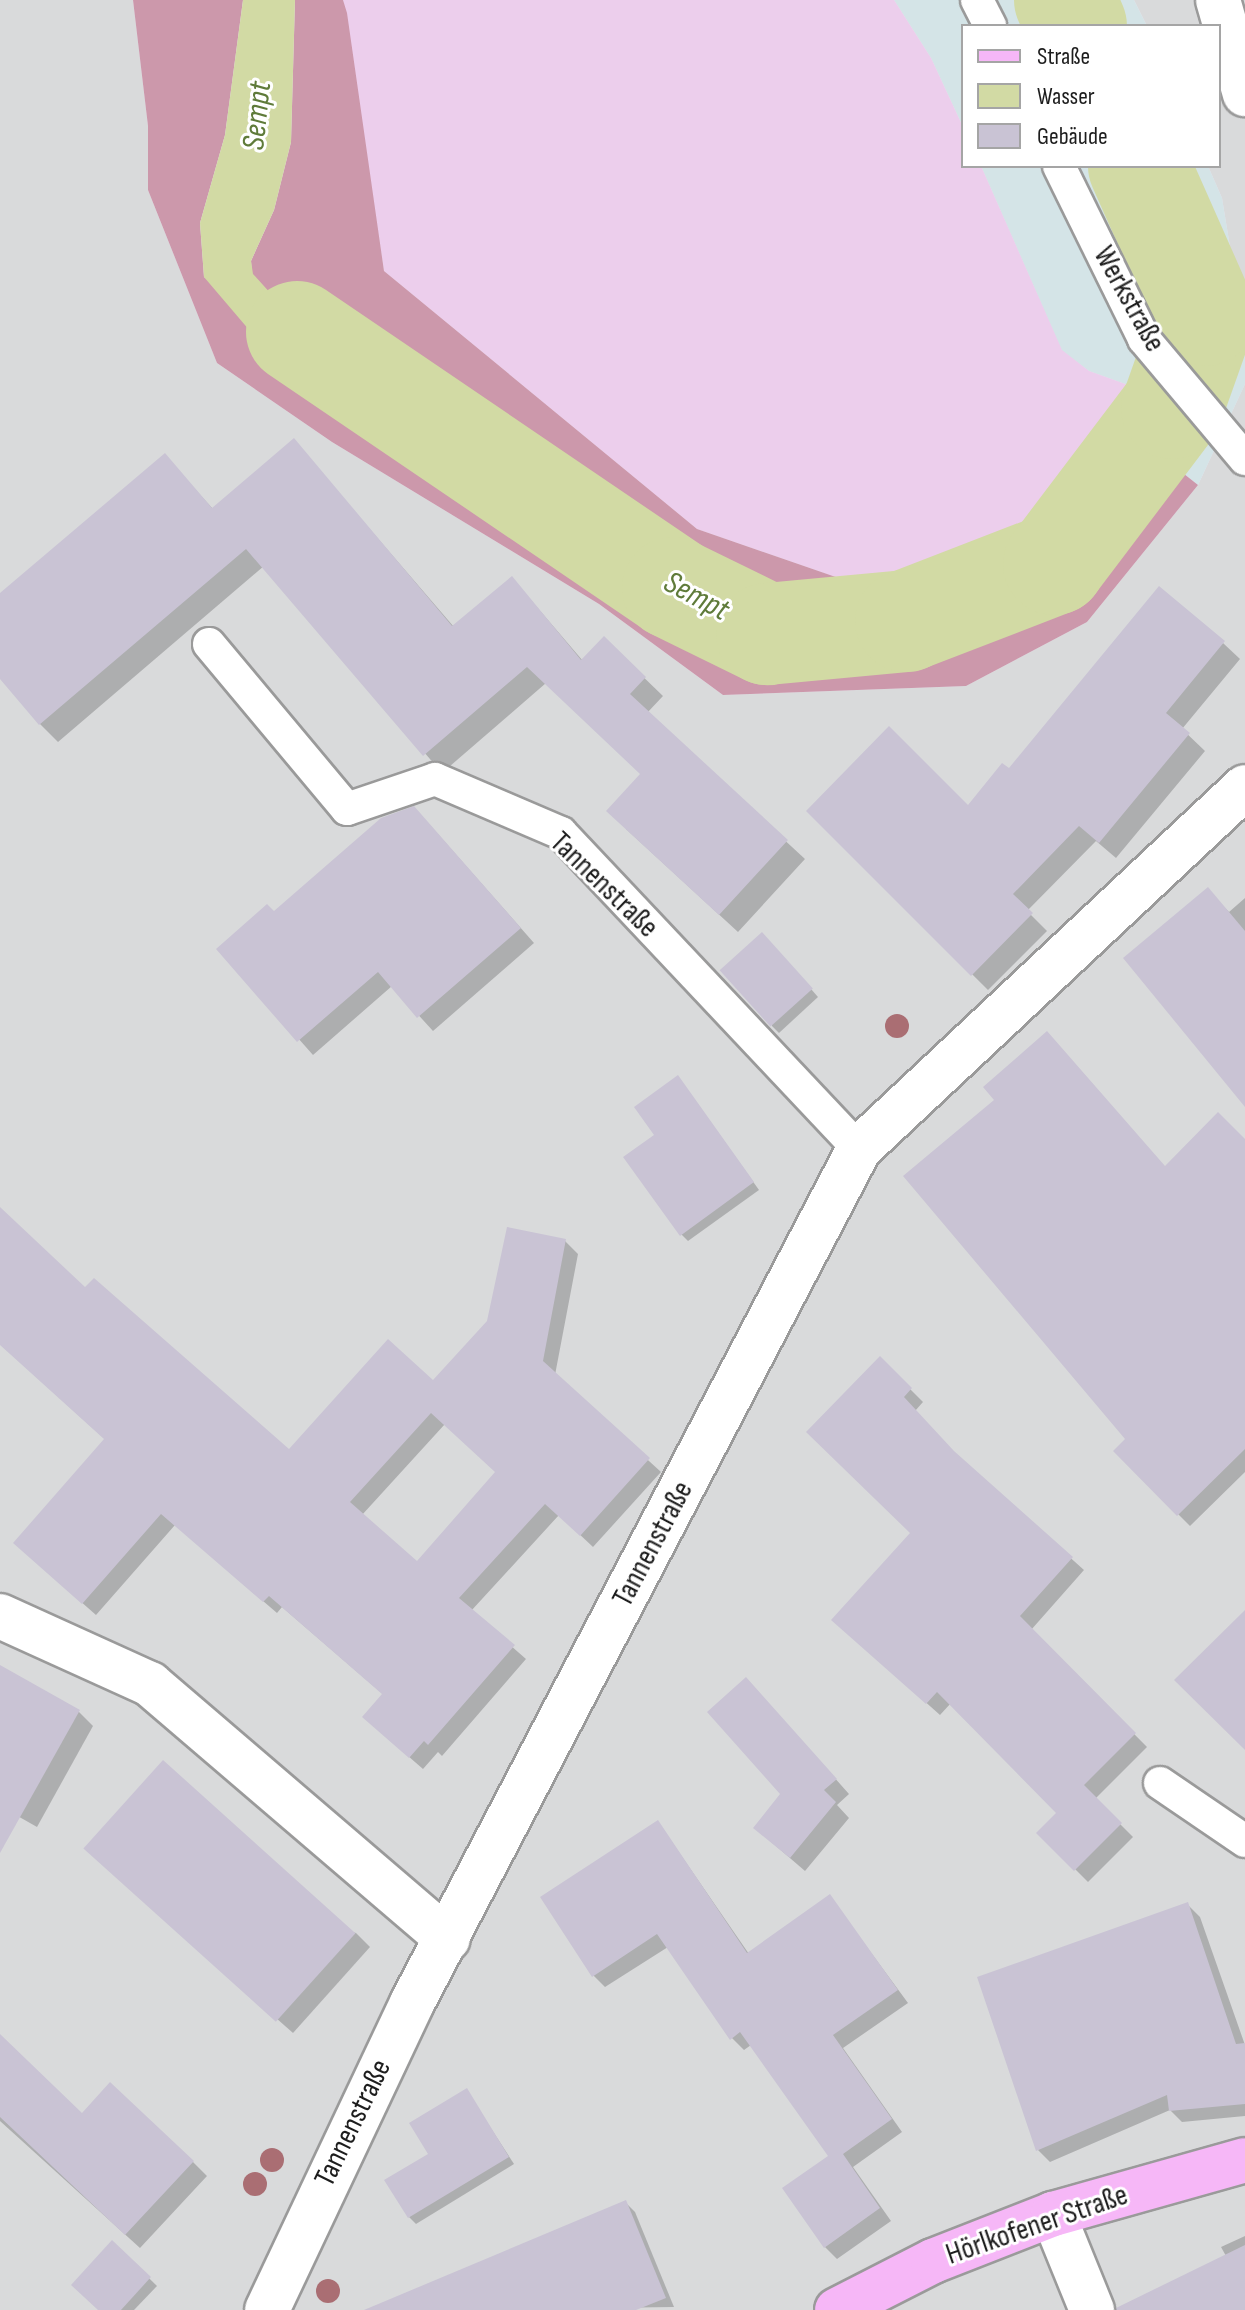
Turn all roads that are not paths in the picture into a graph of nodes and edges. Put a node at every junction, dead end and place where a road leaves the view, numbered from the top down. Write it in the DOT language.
graph roads {
  1 [pos="977,0"];
  2 [pos="1218,0"];
  3 [pos="989,24"];
  4 [pos="1245,94"];
  5 [pos="1060,168"];
  6 [pos="1245,459"];
  7 [pos="209,644"];
  8 [pos="1245,787"];
  9 [pos="859,1149"];
  10 [pos="0,1616"];
  11 [pos="1160,1783"];
  12 [pos="1245,1841"];
  13 [pos="448,1939"];
  14 [pos="1245,2160"];
  15 [pos="1053,2214"];
  16 [pos="267,2310"];
  17 [pos="837,2310"];
  18 [pos="1092,2310"];
  1 -- 3 [label="lane"];
  2 -- 4 [label="street"];
  5 -- 6 [label="lane, Werkstraße"];
  7 -- 9 [label="lane, Tannenstraße"];
  8 -- 9 [label="street, Tannenstraße"];
  9 -- 13 [label="street, Tannenstraße"];
  10 -- 13 [label="street"];
  11 -- 12 [label="lane"];
  13 -- 16 [label="street, Tannenstraße"];
  14 -- 15 [label="street, Hörlkofener Straße"];
  15 -- 17 [label="street, Hörlkofener Straße"];
  15 -- 18 [label="street"];
}
